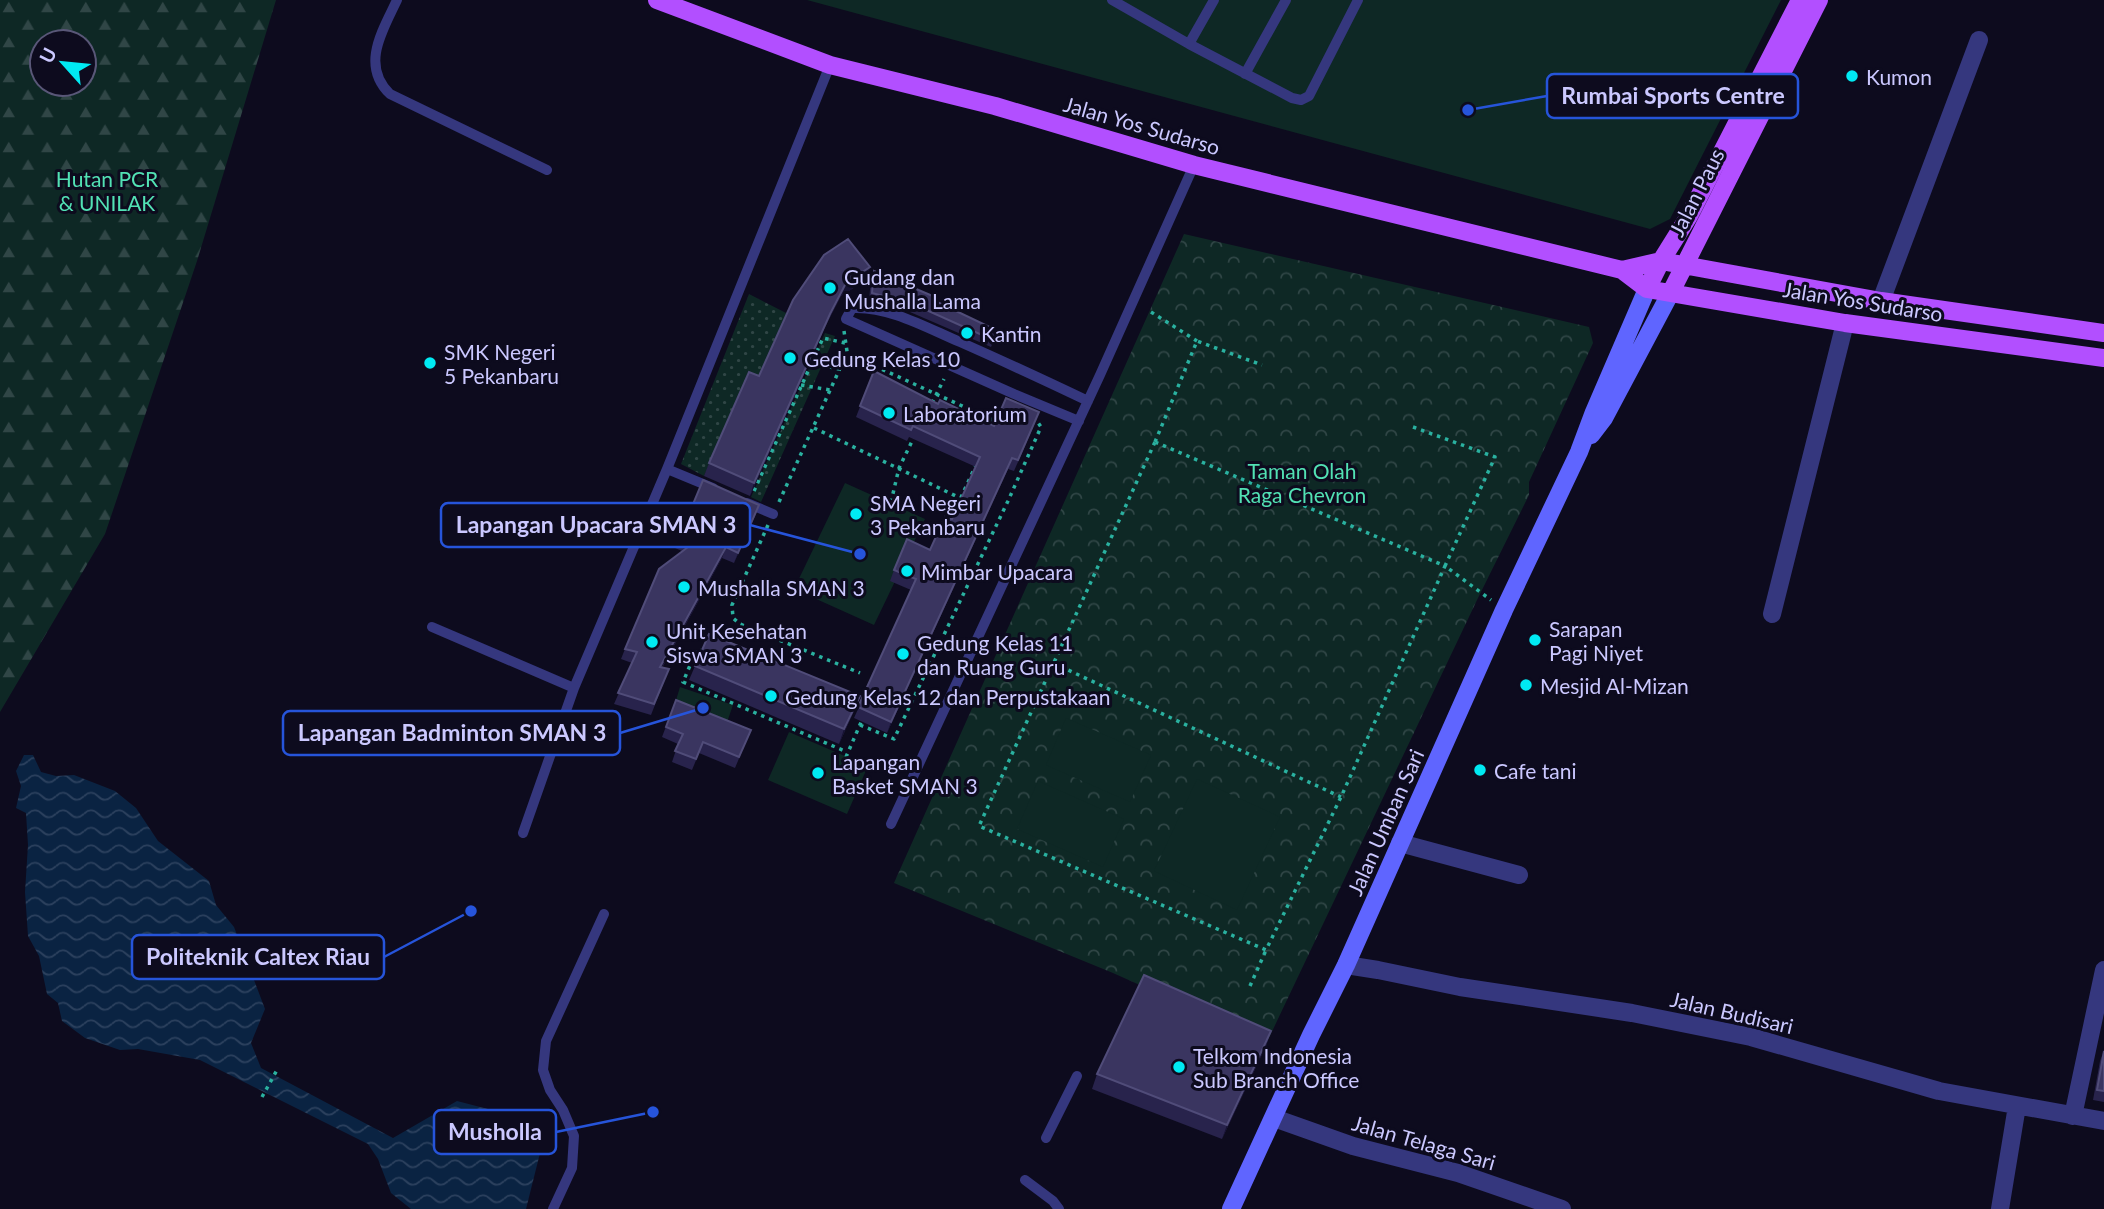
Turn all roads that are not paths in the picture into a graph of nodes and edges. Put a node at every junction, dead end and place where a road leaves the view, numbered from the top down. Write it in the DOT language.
graph roads {
  1 [pos="397,0"];
  2 [pos="658,0"];
  3 [pos="1112,0"];
  4 [pos="1214,0"];
  5 [pos="1286,0"];
  6 [pos="1358,0"];
  7 [pos="1800,0"];
  8 [pos="1819,0"];
  9 [pos="1979,40"];
  10 [pos="1189,44"];
  11 [pos="830,65"];
  12 [pos="1245,74"];
  13 [pos="1194,165"];
  14 [pos="547,170"];
  15 [pos="1661,261"];
  16 [pos="1684,266"];
  17 [pos="1622,270"];
  18 [pos="1647,289"];
  19 [pos="1671,292"];
  20 [pos="1881,301"];
  21 [pos="1845,323"];
  22 [pos="2104,333"];
  23 [pos="2104,358"];
  24 [pos="1088,401"];
  25 [pos="1079,421"];
  26 [pos="1579,452"];
  27 [pos="667,469"];
  28 [pos="725,493"];
  29 [pos="737,498"];
  30 [pos="773,514"];
  31 [pos="1772,614"];
  32 [pos="432,627"];
  33 [pos="574,688"];
  34 [pos="891,824"];
  35 [pos="523,833"];
  36 [pos="1400,843"];
  37 [pos="1519,875"];
  38 [pos="604,914"];
  39 [pos="1346,965"];
  40 [pos="2104,970"];
  41 [pos="1077,1076"];
  42 [pos="2017,1106"];
  43 [pos="2074,1116"];
  44 [pos="1274,1118"];
  45 [pos="2104,1121"];
  46 [pos="1046,1138"];
  47 [pos="1026,1180"];
  48 [pos="553,1209"];
  49 [pos="1059,1209"];
  50 [pos="1231,1209"];
  51 [pos="1562,1209"];
  52 [pos="2000,1209"];
  1 -- 14 [label="lane"];
  2 -- 11 [label="main road, Jalan Yos Sudarso"];
  3 -- 10 [label="lane"];
  4 -- 10 [label="lane"];
  5 -- 12 [label="lane"];
  6 -- 12 [label="lane"];
  7 -- 15 [label="main road, Jalan Paus"];
  8 -- 16 [label="main road, Jalan Paus"];
  9 -- 20 [label="street"];
  10 -- 12 [label="lane"];
  11 -- 13 [label="main road, Jalan Yos Sudarso"];
  11 -- 27 [label="lane"];
  13 -- 17 [label="main road, Jalan Yos Sudarso"];
  13 -- 24 [label="lane"];
  15 -- 16 [label="main road, Jalan Yos Sudarso"];
  15 -- 17 [label="main road, Jalan Yos Sudarso"];
  15 -- 18 [label="main road, Jalan Paus"];
  16 -- 19 [label="main road, Jalan Paus"];
  16 -- 20 [label="main road, Jalan Yos Sudarso"];
  17 -- 18 [label="main road, Jalan Yos Sudarso"];
  18 -- 19 [label="main road, Jalan Yos Sudarso"];
  18 -- 26 [label="main road, Jalan Umban Sari"];
  19 -- 21 [label="main road, Jalan Yos Sudarso"];
  19 -- 26 [label="main road, Jalan Umban Sari"];
  20 -- 22 [label="main road, Jalan Yos Sudarso"];
  21 -- 23 [label="main road, Jalan Yos Sudarso"];
  21 -- 31 [label="street"];
  24 -- 25 [label="lane"];
  24 -- 25 [label="lane"];
  25 -- 34 [label="lane"];
  26 -- 36 [label="main road, Jalan Umban Sari"];
  27 -- 28 [label="lane"];
  27 -- 33 [label="lane"];
  29 -- 30 [label="lane"];
  32 -- 33 [label="lane"];
  33 -- 35 [label="lane"];
  36 -- 37 [label="street"];
  36 -- 39 [label="main road, Jalan Umban Sari"];
  38 -- 48 [label="lane"];
  39 -- 42 [label="street, Jalan Budisari"];
  39 -- 44 [label="main road, Jalan Umban Sari"];
  40 -- 43 [label="street"];
  41 -- 46 [label="lane"];
  42 -- 43 [label="street, Jalan Budisari"];
  42 -- 52 [label="street"];
  43 -- 45 [label="street, Jalan Budisari"];
  44 -- 50 [label="main road, Jalan Umban Sari"];
  44 -- 51 [label="street, Jalan Telaga Sari"];
  47 -- 49 [label="lane"];
}
